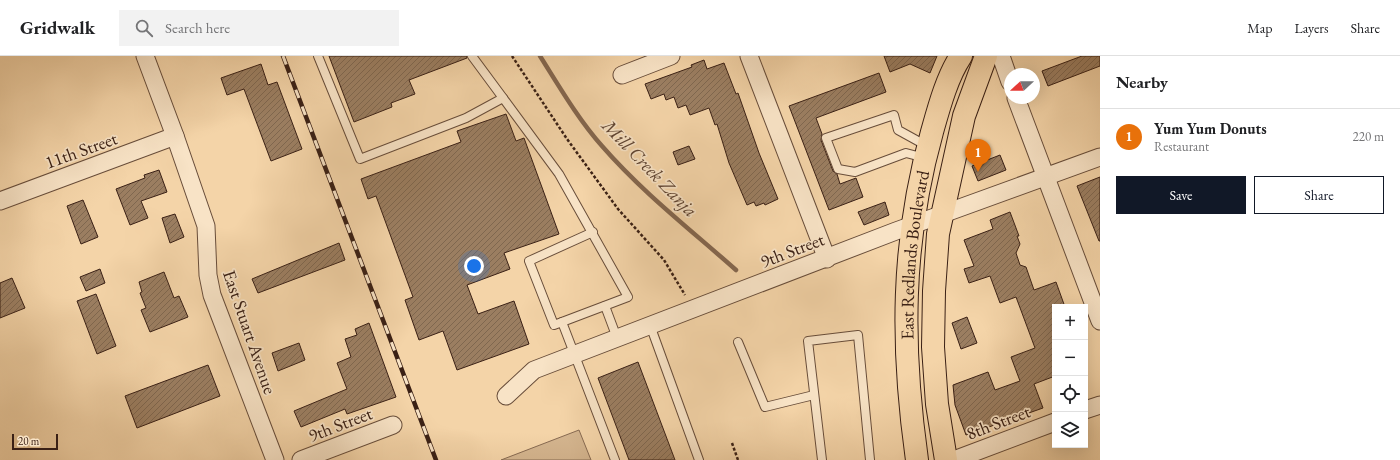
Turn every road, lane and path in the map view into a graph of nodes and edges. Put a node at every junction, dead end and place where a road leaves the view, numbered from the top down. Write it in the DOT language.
graph roads {
  1 [pos="145,56"];
  2 [pos="318,56"];
  3 [pos="472,56"];
  4 [pos="512,56"];
  5 [pos="671,56"];
  6 [pos="749,56"];
  7 [pos="961,56"];
  8 [pos="986,56"];
  9 [pos="1001,56"];
  10 [pos="1005,68"];
  11 [pos="622,75"];
  12 [pos="503,98"];
  13 [pos="1018,104"];
  14 [pos="176,136"];
  15 [pos="926,152"];
  16 [pos="1100,157"];
  17 [pos="1046,177"];
  18 [pos="0,201"];
  19 [pos="940,215"];
  20 [pos="913,226"];
  21 [pos="592,232"];
  22 [pos="827,259"];
  23 [pos="605,306"];
  24 [pos="692,309"];
  25 [pos="1100,321"];
  26 [pos="562,322"];
  27 [pos="650,325"];
  28 [pos="617,338"];
  29 [pos="738,342"];
  30 [pos="576,354"];
  31 [pos="814,395"];
  32 [pos="506,396"];
  33 [pos="1100,405"];
  34 [pos="1088,409"];
  35 [pos="1052,423"];
  36 [pos="393,425"];
  37 [pos="732,443"];
  38 [pos="275,460"];
  39 [pos="301,460"];
  40 [pos="616,460"];
  41 [pos="699,460"];
  42 [pos="738,460"];
  43 [pos="822,460"];
  44 [pos="870,460"];
  45 [pos="917,460"];
  46 [pos="946,460"];
  47 [pos="954,460"];
  1 -- 14 [label="street, East Stuart Avenue"];
  2 -- 12 [label="lane"];
  3 -- 12 [label="lane"];
  4 -- 24 [label="path"];
  5 -- 11 [label="street"];
  6 -- 22 [label="street"];
  7 -- 15 [label="main road, East Redlands Boulevard"];
  8 -- 19 [label="main road, East Redlands Boulevard"];
  9 -- 10 [label="street"];
  12 -- 21 [label="lane"];
  13 -- 17 [label="street"];
  14 -- 18 [label="street, 11th Street"];
  14 -- 38 [label="street, East Stuart Avenue"];
  15 -- 15 [label="lane"];
  15 -- 20 [label="main road, East Redlands Boulevard"];
  16 -- 17 [label="street, 9th Street"];
  17 -- 19 [label="street, 9th Street"];
  17 -- 25 [label="street"];
  19 -- 20 [label="street, 9th Street"];
  19 -- 46 [label="main road, East Redlands Boulevard"];
  20 -- 22 [label="street, 9th Street"];
  20 -- 45 [label="main road, East Redlands Boulevard"];
  21 -- 23 [label="lane"];
  21 -- 26 [label="lane"];
  22 -- 24 [label="street, 9th Street"];
  23 -- 26 [label="lane"];
  23 -- 28 [label="lane"];
  24 -- 27 [label="street, 9th Street"];
  26 -- 30 [label="lane"];
  27 -- 28 [label="street, 9th Street"];
  27 -- 41 [label="lane"];
  28 -- 30 [label="street, 9th Street"];
  29 -- 31 [label="lane"];
  30 -- 32 [label="street, 9th Street"];
  30 -- 40 [label="lane"];
  31 -- 43 [label="lane"];
  31 -- 44 [label="lane"];
  33 -- 34 [label="street"];
  35 -- 47 [label="street, 8th Street"];
  36 -- 39 [label="street, 9th Street"];
  37 -- 42 [label="path"];
}
